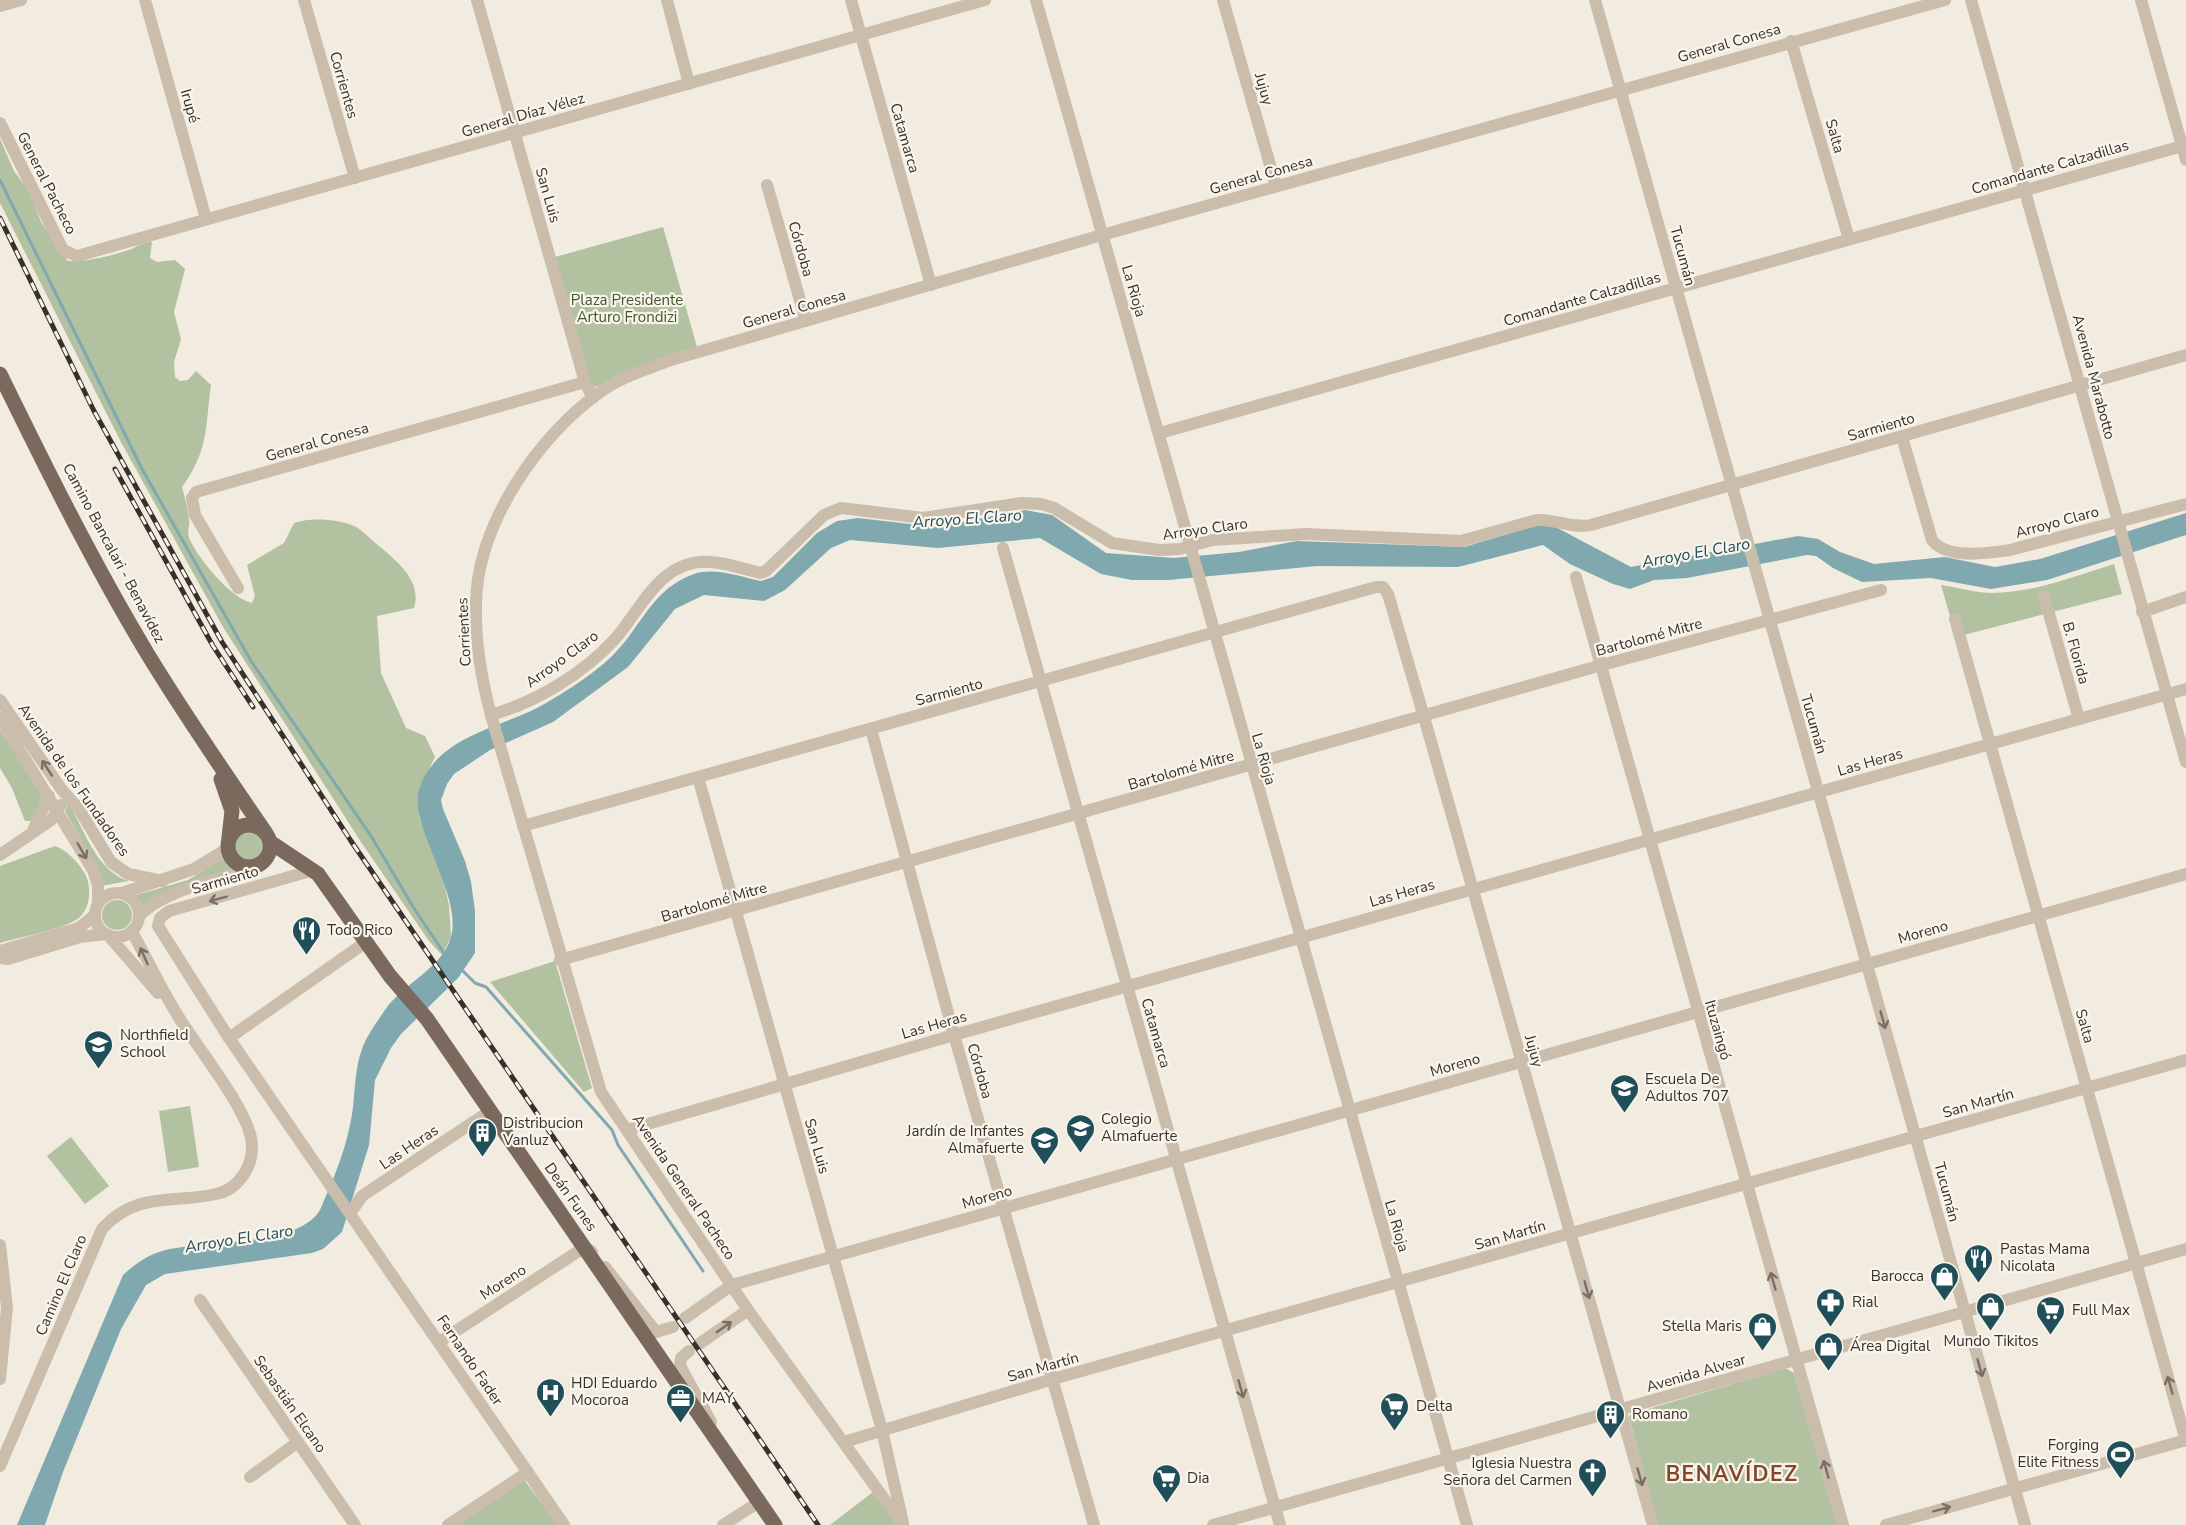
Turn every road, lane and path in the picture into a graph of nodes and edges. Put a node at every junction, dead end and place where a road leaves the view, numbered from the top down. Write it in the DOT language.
graph roads {
  1 [pos="21,0"];
  2 [pos="145,0"];
  3 [pos="304,0"];
  4 [pos="477,0"];
  5 [pos="667,0"];
  6 [pos="851,0"];
  7 [pos="985,0"];
  8 [pos="1036,0"];
  9 [pos="1223,0"];
  10 [pos="1595,0"];
  11 [pos="1945,0"];
  12 [pos="1971,0"];
  13 [pos="2141,0"];
  14 [pos="0,6"];
  15 [pos="861,34"];
  16 [pos="1791,41"];
  17 [pos="689,84"];
  18 [pos="1621,89"];
  19 [pos="0,123"];
  20 [pos="515,133"];
  21 [pos="2184,145"];
  22 [pos="2186,160"];
  23 [pos="355,178"];
  24 [pos="767,185"];
  25 [pos="1276,186"];
  26 [pos="2026,189"];
  27 [pos="206,219"];
  28 [pos="1102,235"];
  29 [pos="1850,239"];
  30 [pos="69,255"];
  31 [pos="931,285"];
  32 [pos="1676,288"];
  33 [pos="806,321"];
  34 [pos="2186,355"];
  35 [pos="0,374"];
  36 [pos="585,382"];
  37 [pos="2080,386"];
  38 [pos="593,398"];
  39 [pos="1160,433"];
  40 [pos="1902,437"];
  41 [pos="1730,486"];
  42 [pos="2186,504"];
  43 [pos="2119,525"];
  44 [pos="1583,527"];
  45 [pos="1003,548"];
  46 [pos="1191,549"];
  47 [pos="1576,577"];
  48 [pos="1383,587"];
  49 [pos="238,588"];
  50 [pos="1881,590"];
  51 [pos="2044,596"];
  52 [pos="2186,597"];
  53 [pos="2142,612"];
  54 [pos="1955,619"];
  55 [pos="1768,620"];
  56 [pos="1214,632"];
  57 [pos="1602,665"];
  58 [pos="1042,682"];
  59 [pos="2186,689"];
  60 [pos="2166,694"];
  61 [pos="0,700"];
  62 [pos="1424,717"];
  63 [pos="0,718"];
  64 [pos="492,718"];
  65 [pos="2079,719"];
  66 [pos="871,729"];
  67 [pos="204,744"];
  68 [pos="1990,744"];
  69 [pos="2186,762"];
  70 [pos="1251,766"];
  71 [pos="698,777"];
  72 [pos="1818,792"];
  73 [pos="49,796"];
  74 [pos="68,797"];
  75 [pos="58,811"];
  76 [pos="1079,814"];
  77 [pos="67,826"];
  78 [pos="523,826"];
  79 [pos="267,837"];
  80 [pos="26,839"];
  81 [pos="1649,841"];
  82 [pos="228,845"];
  83 [pos="0,855"];
  84 [pos="259,864"];
  85 [pos="907,864"];
  86 [pos="312,868"];
  87 [pos="2186,874"];
  88 [pos="163,881"];
  89 [pos="1472,888"];
  90 [pos="122,893"];
  91 [pos="97,909"];
  92 [pos="736,912"];
  93 [pos="140,915"];
  94 [pos="2038,915"];
  95 [pos="132,932"];
  96 [pos="108,935"];
  97 [pos="1300,939"];
  98 [pos="366,942"];
  99 [pos="0,951"];
  100 [pos="0,958"];
  101 [pos="560,960"];
  102 [pos="1867,964"];
  103 [pos="1127,988"];
  104 [pos="1698,1012"];
  105 [pos="178,1016"];
  106 [pos="954,1035"];
  107 [pos="229,1038"];
  108 [pos="2186,1060"];
  109 [pos="1521,1062"];
  110 [pos="783,1084"];
  111 [pos="2087,1088"];
  112 [pos="1349,1110"];
  113 [pos="490,1111"];
  114 [pos="627,1130"];
  115 [pos="1916,1136"];
  116 [pos="1177,1160"];
  117 [pos="1746,1184"];
  118 [pos="1005,1207"];
  119 [pos="351,1212"];
  120 [pos="1571,1234"];
  121 [pos="0,1245"];
  122 [pos="585,1247"];
  123 [pos="2186,1249"];
  124 [pos="833,1257"];
  125 [pos="2136,1263"];
  126 [pos="1398,1284"];
  127 [pos="732,1285"];
  128 [pos="200,1300"];
  129 [pos="748,1310"];
  130 [pos="1964,1312"];
  131 [pos="685,1318"];
  132 [pos="673,1327"];
  133 [pos="1225,1332"];
  134 [pos="439,1342"];
  135 [pos="1795,1361"];
  136 [pos="0,1379"];
  137 [pos="1053,1379"];
  138 [pos="1621,1410"];
  139 [pos="882,1430"];
  140 [pos="710,1431"];
  141 [pos="2186,1441"];
  142 [pos="844,1442"];
  143 [pos="298,1443"];
  144 [pos="1449,1458"];
  145 [pos="0,1466"];
  146 [pos="528,1472"];
  147 [pos="250,1477"];
  148 [pos="2015,1489"];
  149 [pos="759,1502"];
  150 [pos="1275,1507"];
  151 [pos="355,1525"];
  152 [pos="448,1525"];
  153 [pos="564,1525"];
  154 [pos="723,1525"];
  155 [pos="775,1525"];
  156 [pos="903,1525"];
  157 [pos="1094,1525"];
  158 [pos="1213,1525"];
  159 [pos="1280,1525"];
  160 [pos="1467,1525"];
  161 [pos="1653,1525"];
  162 [pos="1843,1525"];
  163 [pos="1886,1525"];
  164 [pos="2025,1525"];
  1 -- 14 [label="street"];
  2 -- 27 [label="street, Irupé"];
  3 -- 23 [label="street, Corrientes"];
  4 -- 20 [label="street, San Luis"];
  5 -- 17 [label="street"];
  6 -- 15 [label="street, Catamarca"];
  7 -- 15 [label="street, General Díaz Vélez"];
  8 -- 28 [label="street, La Rioja"];
  9 -- 25 [label="street, Jujuy"];
  10 -- 18 [label="street, Tucumán"];
  11 -- 16 [label="street, General Conesa"];
  12 -- 26 [label="street, Avenida Marabotto"];
  13 -- 21 [label="street"];
  15 -- 17 [label="street, General Díaz Vélez"];
  15 -- 31 [label="street, Catamarca"];
  16 -- 18 [label="street, General Conesa"];
  16 -- 29 [label="street, Salta"];
  17 -- 20 [label="street, General Díaz Vélez"];
  18 -- 25 [label="street, General Conesa"];
  18 -- 32 [label="street, Tucumán"];
  19 -- 30 [label="street, General Pacheco"];
  20 -- 23 [label="street, General Díaz Vélez"];
  20 -- 36 [label="street, San Luis"];
  21 -- 22 [label="street"];
  21 -- 26 [label="street, Comandante Calzadillas"];
  23 -- 27 [label="street, General Díaz Vélez"];
  24 -- 33 [label="street, Córdoba"];
  25 -- 28 [label="street, General Conesa"];
  26 -- 29 [label="street, Comandante Calzadillas"];
  26 -- 37 [label="street, Avenida Marabotto"];
  27 -- 30 [label="street, General Díaz Vélez"];
  28 -- 31 [label="street, General Conesa"];
  28 -- 39 [label="street, La Rioja"];
  29 -- 32 [label="street, Comandante Calzadillas"];
  31 -- 33 [label="street, General Conesa"];
  32 -- 39 [label="street, Comandante Calzadillas"];
  32 -- 41 [label="street, Tucumán"];
  33 -- 38 [label="street, General Conesa"];
  34 -- 37 [label="street, Sarmiento"];
  35 -- 67 [label="main road, Camino Bancalari - Benavídez"];
  36 -- 38 [label="street, San Luis"];
  36 -- 49 [label="street, General Conesa"];
  37 -- 40 [label="street, Sarmiento"];
  37 -- 43 [label="street, Avenida Marabotto"];
  38 -- 64 [label="street, Corrientes"];
  39 -- 46 [label="street, La Rioja"];
  40 -- 41 [label="street, Sarmiento"];
  40 -- 43 [label="street, Arroyo Claro"];
  41 -- 44 [label="street, Sarmiento"];
  41 -- 55 [label="street, Tucumán"];
  42 -- 43 [label="street, Arroyo Claro"];
  43 -- 53 [label="street, Avenida Marabotto"];
  44 -- 46 [label="street, Arroyo Claro"];
  45 -- 58 [label="street, Catamarca"];
  46 -- 56 [label="street, La Rioja"];
  46 -- 64 [label="street, Arroyo Claro"];
  47 -- 57 [label="street, Ituzaingó"];
  48 -- 56 [label="street, Sarmiento"];
  48 -- 62 [label="street, Jujuy"];
  50 -- 55 [label="street, Bartolomé Mitre"];
  51 -- 65 [label="street, B. Florida"];
  52 -- 53 [label="street"];
  53 -- 60 [label="street, Avenida Marabotto"];
  54 -- 68 [label="street, Salta"];
  55 -- 57 [label="street, Bartolomé Mitre"];
  55 -- 72 [label="street, Tucumán"];
  56 -- 58 [label="street, Sarmiento"];
  56 -- 70 [label="street, La Rioja"];
  57 -- 62 [label="street, Bartolomé Mitre"];
  57 -- 81 [label="street, Ituzaingó"];
  58 -- 66 [label="street, Sarmiento"];
  58 -- 76 [label="street, Catamarca"];
  59 -- 60 [label="street, Las Heras"];
  60 -- 65 [label="street, Las Heras"];
  60 -- 69 [label="street, Avenida Marabotto"];
  74 -- 61 [label="street, Avenida de los Fundadores, one-way"];
  62 -- 70 [label="street, Bartolomé Mitre"];
  62 -- 89 [label="street, Jujuy"];
  63 -- 73 [label="street, Avenida de los Fundadores"];
  64 -- 78 [label="street, Corrientes"];
  65 -- 68 [label="street, Las Heras"];
  66 -- 71 [label="street, Sarmiento"];
  66 -- 85 [label="street, Córdoba"];
  67 -- 79 [label="main road, Camino Bancalari - Benavídez"];
  67 -- 82 [label="main road, Camino Bancalari - Benavídez"];
  68 -- 72 [label="street, Las Heras"];
  68 -- 94 [label="street, Salta"];
  70 -- 76 [label="street, Bartolomé Mitre"];
  70 -- 97 [label="street, La Rioja"];
  71 -- 78 [label="street, Sarmiento"];
  71 -- 92 [label="street, San Luis"];
  72 -- 81 [label="street, Las Heras"];
  72 -- 102 [label="street, Tucumán"];
  73 -- 75 [label="street, Avenida de los Fundadores"];
  73 -- 80 [label="street"];
  74 -- 75 [label="street"];
  74 -- 88 [label="street, Avenida de los Fundadores"];
  75 -- 77 [label="street, Avenida de los Fundadores"];
  75 -- 80 [label="street"];
  76 -- 85 [label="street, Bartolomé Mitre"];
  76 -- 103 [label="street, Catamarca"];
  77 -- 80 [label="street"];
  77 -- 91 [label="street, Avenida de los Fundadores, one-way"];
  78 -- 101 [label="street, Avenida General Pacheco"];
  79 -- 82 [label="main road"];
  79 -- 84 [label="main road"];
  79 -- 86 [label="main road, Deán Funes"];
  80 -- 83 [label="street"];
  81 -- 89 [label="street, Las Heras"];
  81 -- 104 [label="street, Ituzaingó"];
  82 -- 84 [label="main road"];
  82 -- 88 [label="street"];
  84 -- 86 [label="main road"];
  84 -- 93 [label="street"];
  85 -- 92 [label="street, Bartolomé Mitre"];
  85 -- 106 [label="street, Córdoba"];
  86 -- 98 [label="main road, Deán Funes"];
  86 -- 107 [label="street, Sarmiento, one-way"];
  87 -- 94 [label="street, Moreno"];
  88 -- 90 [label="street"];
  89 -- 97 [label="street, Las Heras"];
  89 -- 109 [label="street, Jujuy"];
  90 -- 91 [label="street"];
  90 -- 93 [label="street"];
  91 -- 96 [label="street"];
  91 -- 99 [label="street"];
  92 -- 101 [label="street, Bartolomé Mitre"];
  92 -- 110 [label="street, San Luis"];
  93 -- 95 [label="street"];
  94 -- 102 [label="street, Moreno"];
  94 -- 111 [label="street, Salta"];
  95 -- 96 [label="street"];
  105 -- 95 [label="street, Camino El Claro, one-way"];
  96 -- 100 [label="street"];
  96 -- 105 [label="street, Camino El Claro"];
  97 -- 103 [label="street, Las Heras"];
  97 -- 112 [label="street, La Rioja"];
  98 -- 107 [label="street"];
  98 -- 113 [label="main road, Deán Funes"];
  101 -- 114 [label="street, Avenida General Pacheco"];
  102 -- 104 [label="street, Moreno"];
  102 -- 115 [label="street, Tucumán, one-way"];
  103 -- 106 [label="street, Las Heras"];
  103 -- 116 [label="street, Catamarca"];
  104 -- 109 [label="street, Moreno"];
  104 -- 117 [label="street, Ituzaingó"];
  105 -- 145 [label="street, Camino El Claro"];
  106 -- 110 [label="street, Las Heras"];
  106 -- 118 [label="street, Córdoba"];
  107 -- 119 [label="street, Fernando Fader"];
  108 -- 111 [label="street, San Martín"];
  109 -- 112 [label="street, Moreno"];
  109 -- 120 [label="street, Jujuy"];
  110 -- 114 [label="street, Las Heras"];
  110 -- 124 [label="street, San Luis"];
  111 -- 115 [label="street, San Martín"];
  111 -- 125 [label="street, Salta"];
  112 -- 116 [label="street, Moreno"];
  112 -- 126 [label="street, La Rioja"];
  113 -- 119 [label="street, Las Heras"];
  113 -- 122 [label="main road, Deán Funes"];
  114 -- 127 [label="street, Avenida General Pacheco"];
  115 -- 117 [label="street, San Martín"];
  115 -- 130 [label="street, Tucumán"];
  116 -- 118 [label="street, Moreno"];
  116 -- 133 [label="street, Catamarca"];
  117 -- 120 [label="street, San Martín"];
  135 -- 117 [label="street, Ituzaingó, one-way"];
  118 -- 124 [label="street, Moreno"];
  118 -- 137 [label="street, Córdoba"];
  119 -- 134 [label="street, Fernando Fader"];
  120 -- 126 [label="street, San Martín"];
  120 -- 138 [label="street, Jujuy, one-way"];
  121 -- 136 [label="street"];
  122 -- 132 [label="street"];
  122 -- 134 [label="street, Moreno"];
  122 -- 140 [label="main road, Deán Funes"];
  123 -- 125 [label="street, Avenida Alvear"];
  124 -- 127 [label="street, Moreno"];
  124 -- 139 [label="street, San Luis"];
  125 -- 130 [label="street, Avenida Alvear"];
  141 -- 125 [label="street, Salta, one-way"];
  126 -- 133 [label="street, San Martín"];
  126 -- 144 [label="street, La Rioja"];
  127 -- 129 [label="street, Avenida General Pacheco"];
  127 -- 131 [label="street, Moreno"];
  128 -- 143 [label="street, Sebastián Elcano"];
  140 -- 129 [label="street, one-way"];
  129 -- 142 [label="street, Avenida General Pacheco"];
  130 -- 135 [label="street, Avenida Alvear"];
  130 -- 148 [label="street, Tucumán, one-way"];
  133 -- 137 [label="street, San Martín"];
  133 -- 150 [label="street, Catamarca, one-way"];
  134 -- 146 [label="street, Fernando Fader"];
  135 -- 138 [label="street, Avenida Alvear"];
  162 -- 135 [label="street, Ituzaingó, one-way"];
  137 -- 139 [label="street, San Martín"];
  137 -- 157 [label="street, Córdoba"];
  138 -- 144 [label="street, Avenida Alvear"];
  138 -- 161 [label="street, Jujuy, one-way"];
  139 -- 142 [label="street, San Martín"];
  139 -- 156 [label="street, San Luis"];
  140 -- 149 [label="main road, Deán Funes"];
  141 -- 148 [label="street"];
  142 -- 156 [label="street, Avenida General Pacheco"];
  143 -- 147 [label="street"];
  143 -- 151 [label="street, Sebastián Elcano"];
  144 -- 150 [label="street, Avenida Alvear"];
  144 -- 160 [label="street, La Rioja"];
  146 -- 152 [label="street"];
  146 -- 153 [label="street, Fernando Fader"];
  163 -- 148 [label="street, one-way"];
  148 -- 164 [label="street, Tucumán"];
  149 -- 154 [label="street"];
  149 -- 155 [label="main road, Deán Funes"];
  150 -- 158 [label="street, Avenida Alvear"];
  150 -- 159 [label="street, Catamarca"];
}
